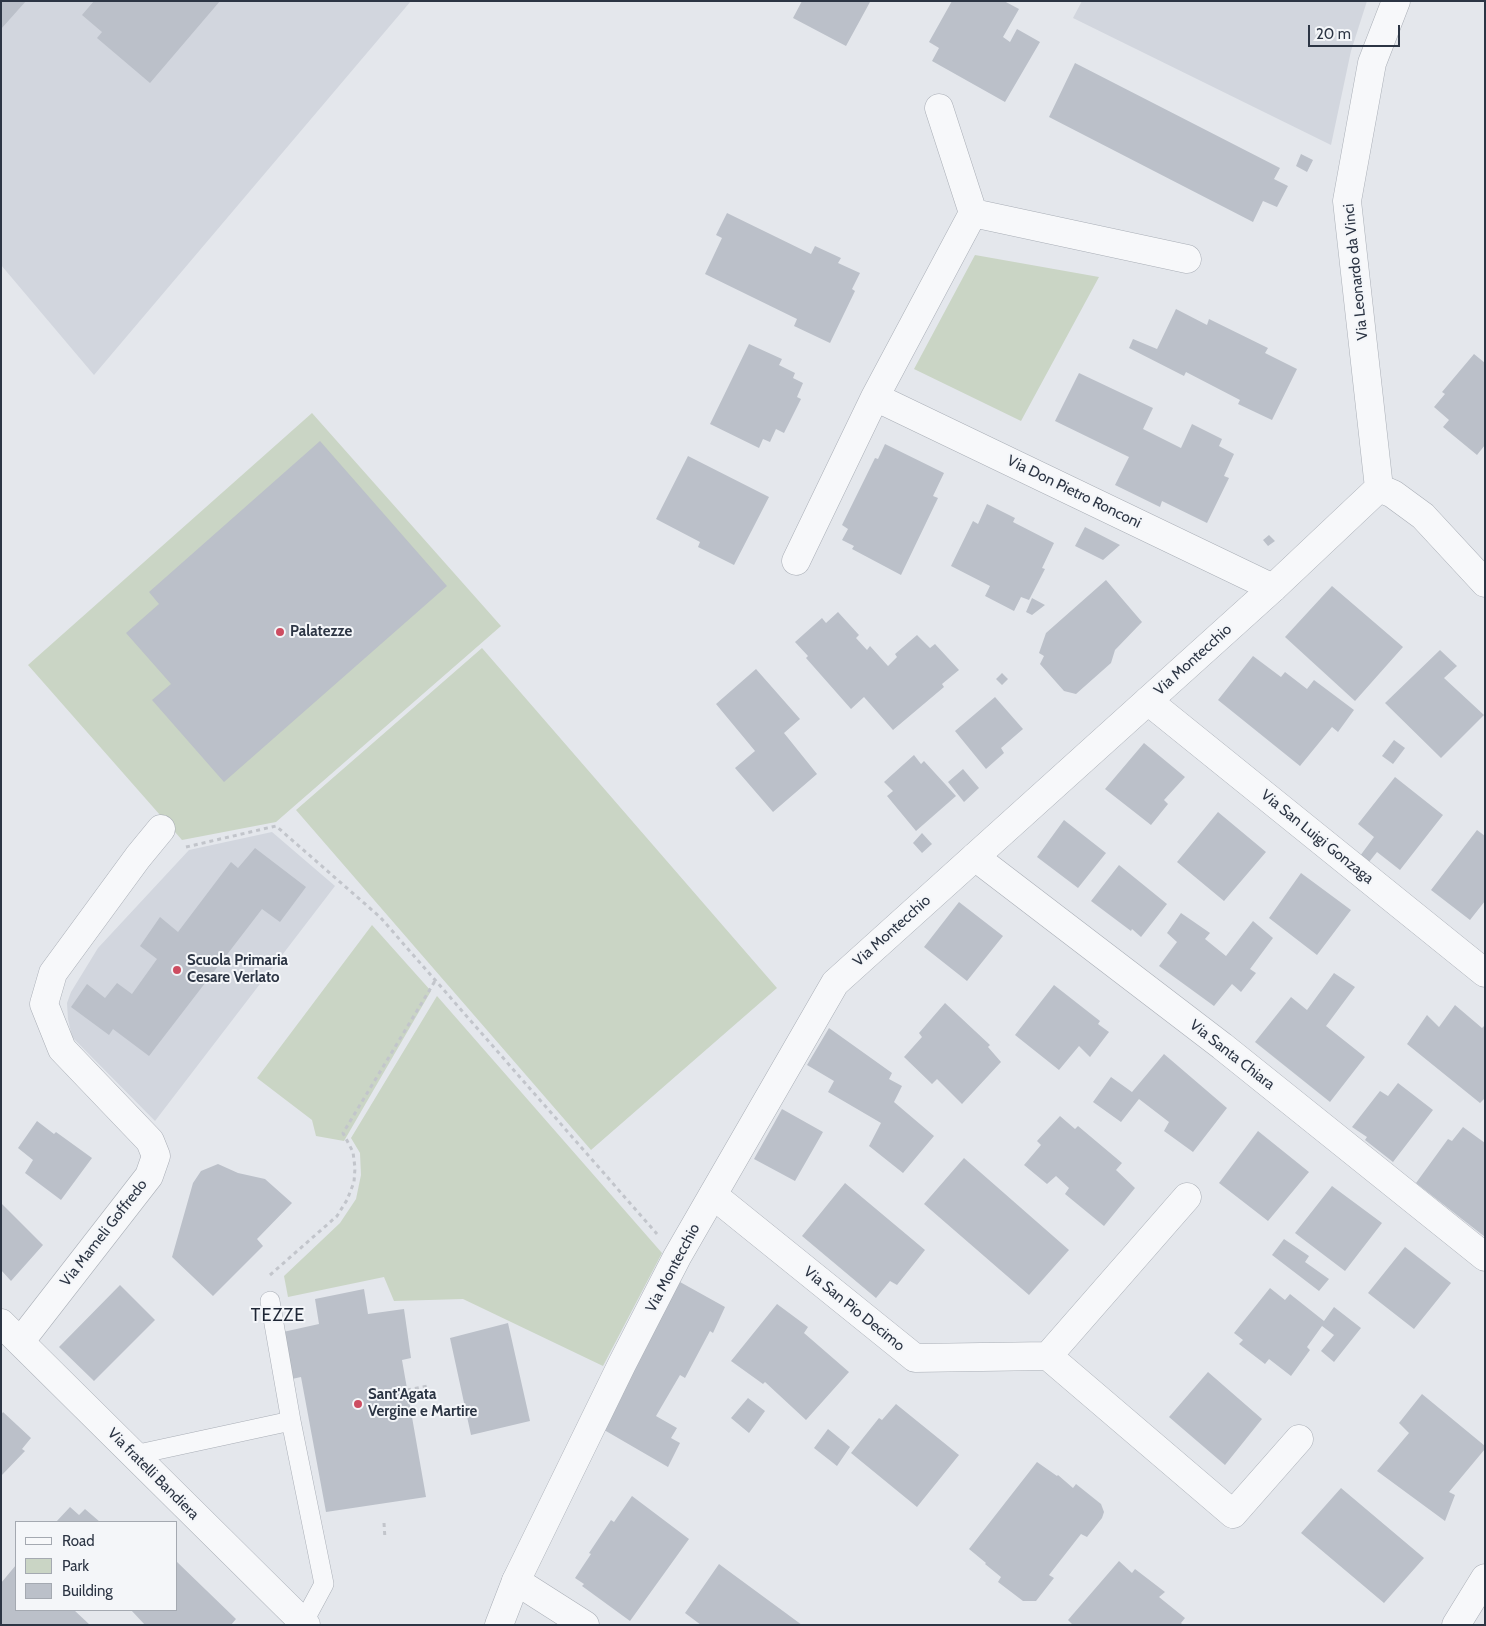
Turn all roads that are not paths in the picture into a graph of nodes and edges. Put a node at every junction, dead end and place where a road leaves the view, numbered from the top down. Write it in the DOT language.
graph roads {
  1 [pos="1396,1"];
  2 [pos="938,108"];
  3 [pos="973,213"];
  4 [pos="1187,258"];
  5 [pos="874,397"];
  6 [pos="1379,488"];
  7 [pos="796,561"];
  8 [pos="1485,584"];
  9 [pos="1273,588"];
  10 [pos="1148,701"];
  11 [pos="161,829"];
  12 [pos="975,857"];
  13 [pos="1485,973"];
  14 [pos="713,1195"];
  15 [pos="1187,1197"];
  16 [pos="1485,1257"];
  17 [pos="270,1300"];
  18 [pos="10,1333"];
  19 [pos="1048,1356"];
  20 [pos="291,1421"];
  21 [pos="1299,1439"];
  22 [pos="134,1455"];
  23 [pos="1485,1578"];
  24 [pos="516,1581"];
  25 [pos="304,1624"];
  26 [pos="499,1625"];
  27 [pos="585,1625"];
  28 [pos="1456,1625"];
  1 -- 6 [label="street, Via Leonardo da Vinci"];
  2 -- 3 [label="street"];
  3 -- 4 [label="street"];
  3 -- 5 [label="street"];
  5 -- 7 [label="street"];
  5 -- 9 [label="street, Via Don Pietro Ronconi"];
  6 -- 8 [label="street"];
  6 -- 9 [label="street, Via Montecchio"];
  9 -- 10 [label="street, Via Montecchio"];
  10 -- 12 [label="street, Via Montecchio"];
  10 -- 13 [label="street, Via San Luigi Gonzaga"];
  11 -- 18 [label="street, Via Mameli Goffredo"];
  12 -- 14 [label="street, Via Montecchio"];
  12 -- 16 [label="street, Via Santa Chiara"];
  14 -- 19 [label="street, Via San Pio Decimo"];
  14 -- 24 [label="street, Via Montecchio"];
  15 -- 19 [label="street"];
  17 -- 20 [label="lane"];
  18 -- 22 [label="street, Via fratelli Bandiera"];
  19 -- 21 [label="street"];
  20 -- 22 [label="lane"];
  20 -- 25 [label="lane"];
  22 -- 25 [label="street, Via fratelli Bandiera"];
  23 -- 28 [label="street"];
  24 -- 26 [label="street, Via Montecchio"];
  24 -- 27 [label="street"];
}
